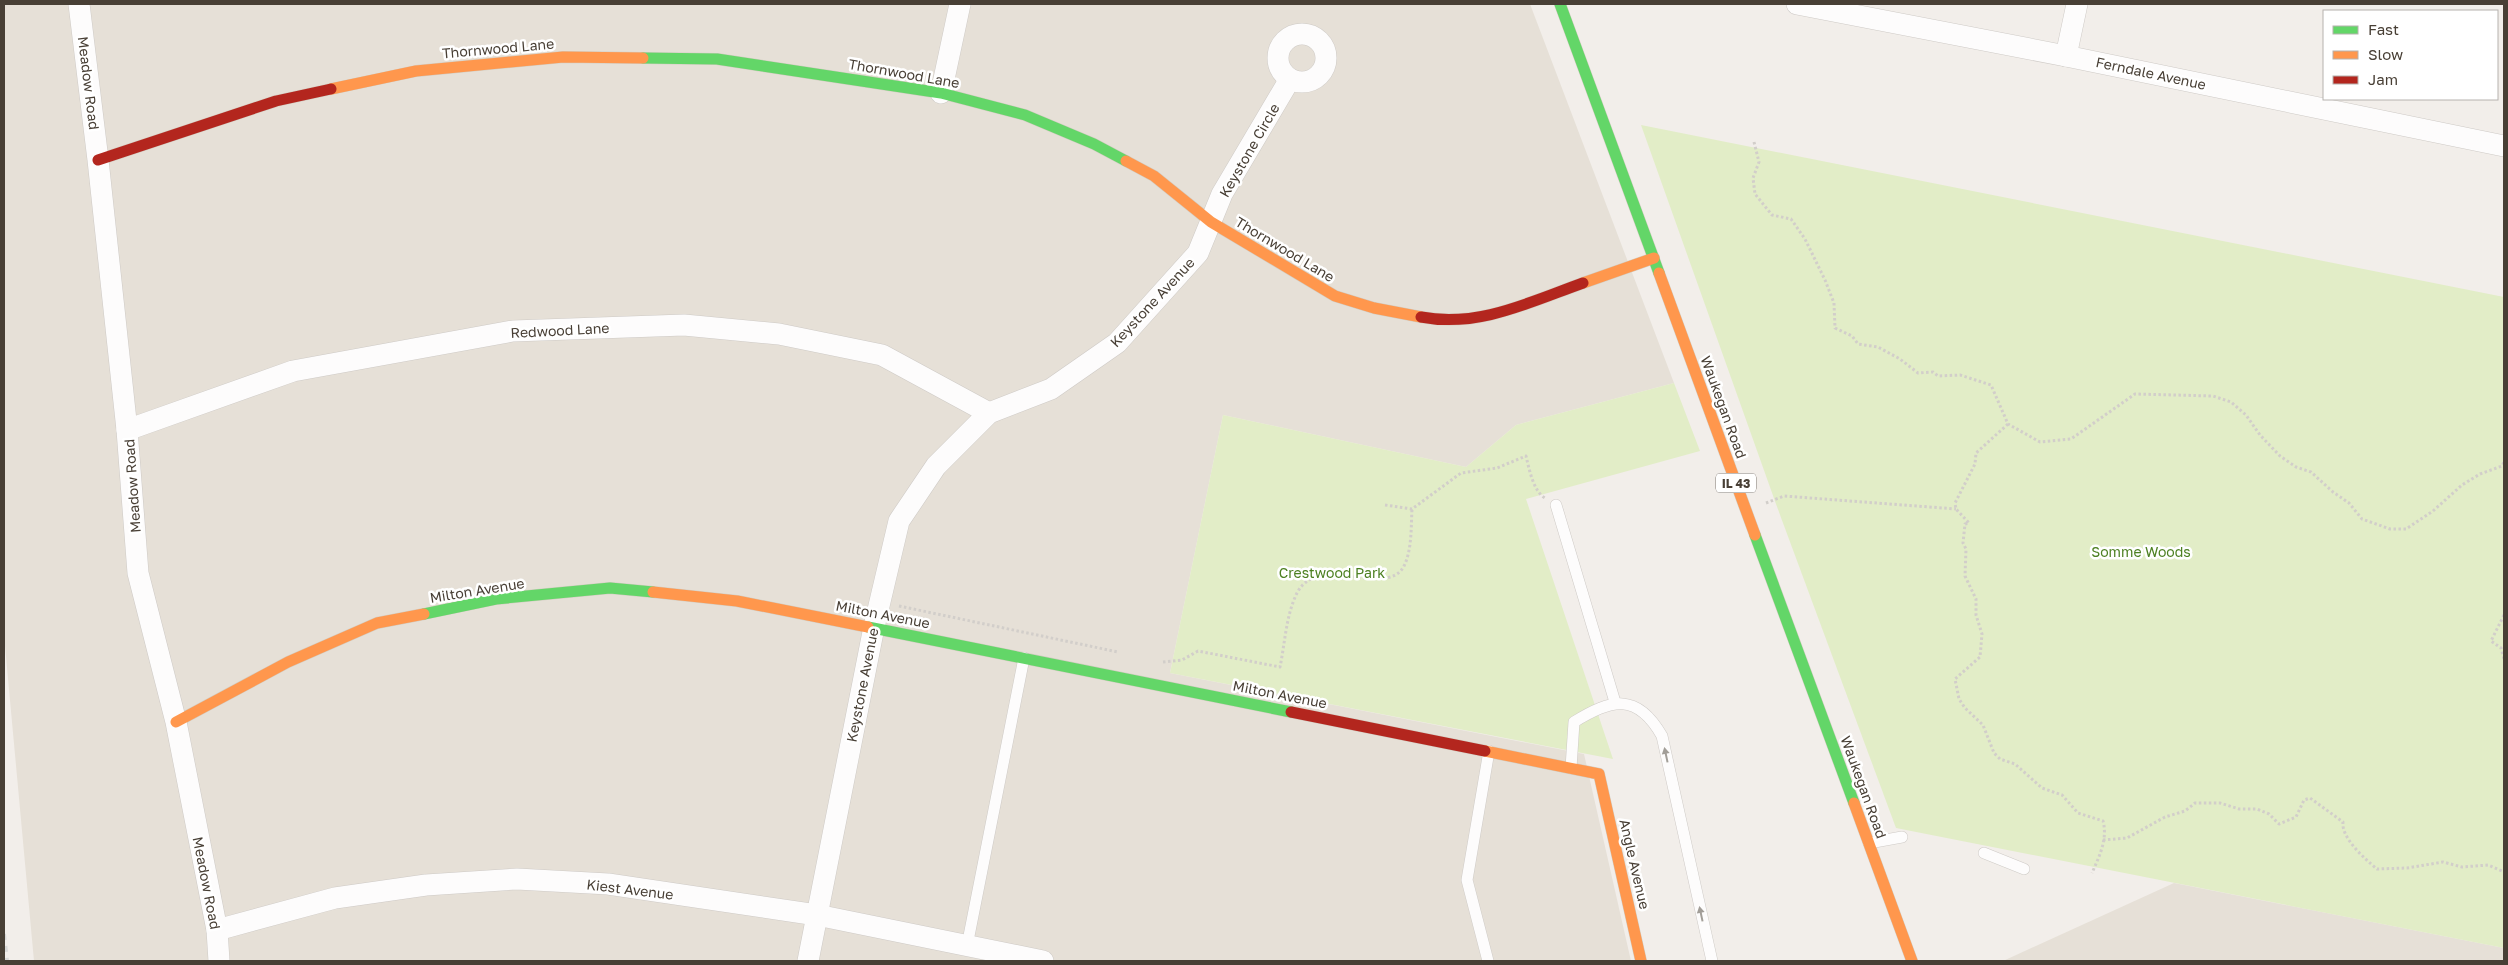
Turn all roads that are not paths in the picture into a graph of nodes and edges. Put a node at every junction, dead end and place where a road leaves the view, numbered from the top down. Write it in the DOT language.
graph roads {
  1 [pos="79,4"];
  2 [pos="960,4"];
  3 [pos="1560,4"];
  4 [pos="1797,4"];
  5 [pos="2077,4"];
  6 [pos="2066,56"];
  7 [pos="1290,78"];
  8 [pos="942,93"];
  9 [pos="2504,146"];
  10 [pos="98,160"];
  11 [pos="1211,222"];
  12 [pos="1654,258"];
  13 [pos="989,413"];
  14 [pos="127,430"];
  15 [pos="1556,505"];
  16 [pos="874,627"];
  17 [pos="1024,658"];
  18 [pos="1615,702"];
  19 [pos="176,722"];
  20 [pos="1489,751"];
  21 [pos="1572,768"];
  22 [pos="1599,774"];
  23 [pos="1902,837"];
  24 [pos="1869,843"];
  25 [pos="1984,853"];
  26 [pos="2024,869"];
  27 [pos="818,915"];
  28 [pos="217,930"];
  29 [pos="967,946"];
  30 [pos="219,961"];
  31 [pos="808,961"];
  32 [pos="1042,961"];
  33 [pos="1488,961"];
  34 [pos="1641,961"];
  35 [pos="1712,961"];
  36 [pos="1912,961"];
  1 -- 10 [label="street, Meadow Road"];
  2 -- 8 [label="street"];
  3 -- 12 [label="street, Waukegan Road / IL 43"];
  4 -- 6 [label="street, Ferndale Avenue"];
  5 -- 6 [label="street"];
  6 -- 9 [label="street, Ferndale Avenue"];
  7 -- 11 [label="street, Keystone Circle"];
  8 -- 10 [label="street, Thornwood Lane"];
  8 -- 11 [label="street, Thornwood Lane"];
  10 -- 14 [label="street, Meadow Road"];
  11 -- 12 [label="street, Thornwood Lane"];
  11 -- 13 [label="street, Keystone Avenue"];
  12 -- 24 [label="street, Waukegan Road / IL 43"];
  13 -- 14 [label="street, Redwood Lane"];
  13 -- 16 [label="street, Keystone Avenue"];
  14 -- 19 [label="street, Meadow Road"];
  15 -- 18 [label="lane"];
  16 -- 17 [label="street, Milton Avenue"];
  16 -- 19 [label="street, Milton Avenue"];
  16 -- 27 [label="street, Keystone Avenue"];
  17 -- 20 [label="street, Milton Avenue"];
  17 -- 29 [label="lane"];
  18 -- 21 [label="lane"];
  35 -- 18 [label="lane, one-way"];
  19 -- 28 [label="street, Meadow Road"];
  20 -- 21 [label="street, Milton Avenue"];
  20 -- 33 [label="lane"];
  21 -- 22 [label="street, Milton Avenue"];
  22 -- 34 [label="street, Angle Avenue"];
  23 -- 24 [label="lane"];
  24 -- 36 [label="street, Waukegan Road / IL 43"];
  25 -- 26 [label="lane"];
  27 -- 28 [label="street, Kiest Avenue"];
  27 -- 29 [label="street, Kiest Avenue"];
  27 -- 31 [label="street, Keystone Avenue"];
  28 -- 30 [label="street, Meadow Road"];
  29 -- 32 [label="street, Kiest Avenue"];
}
